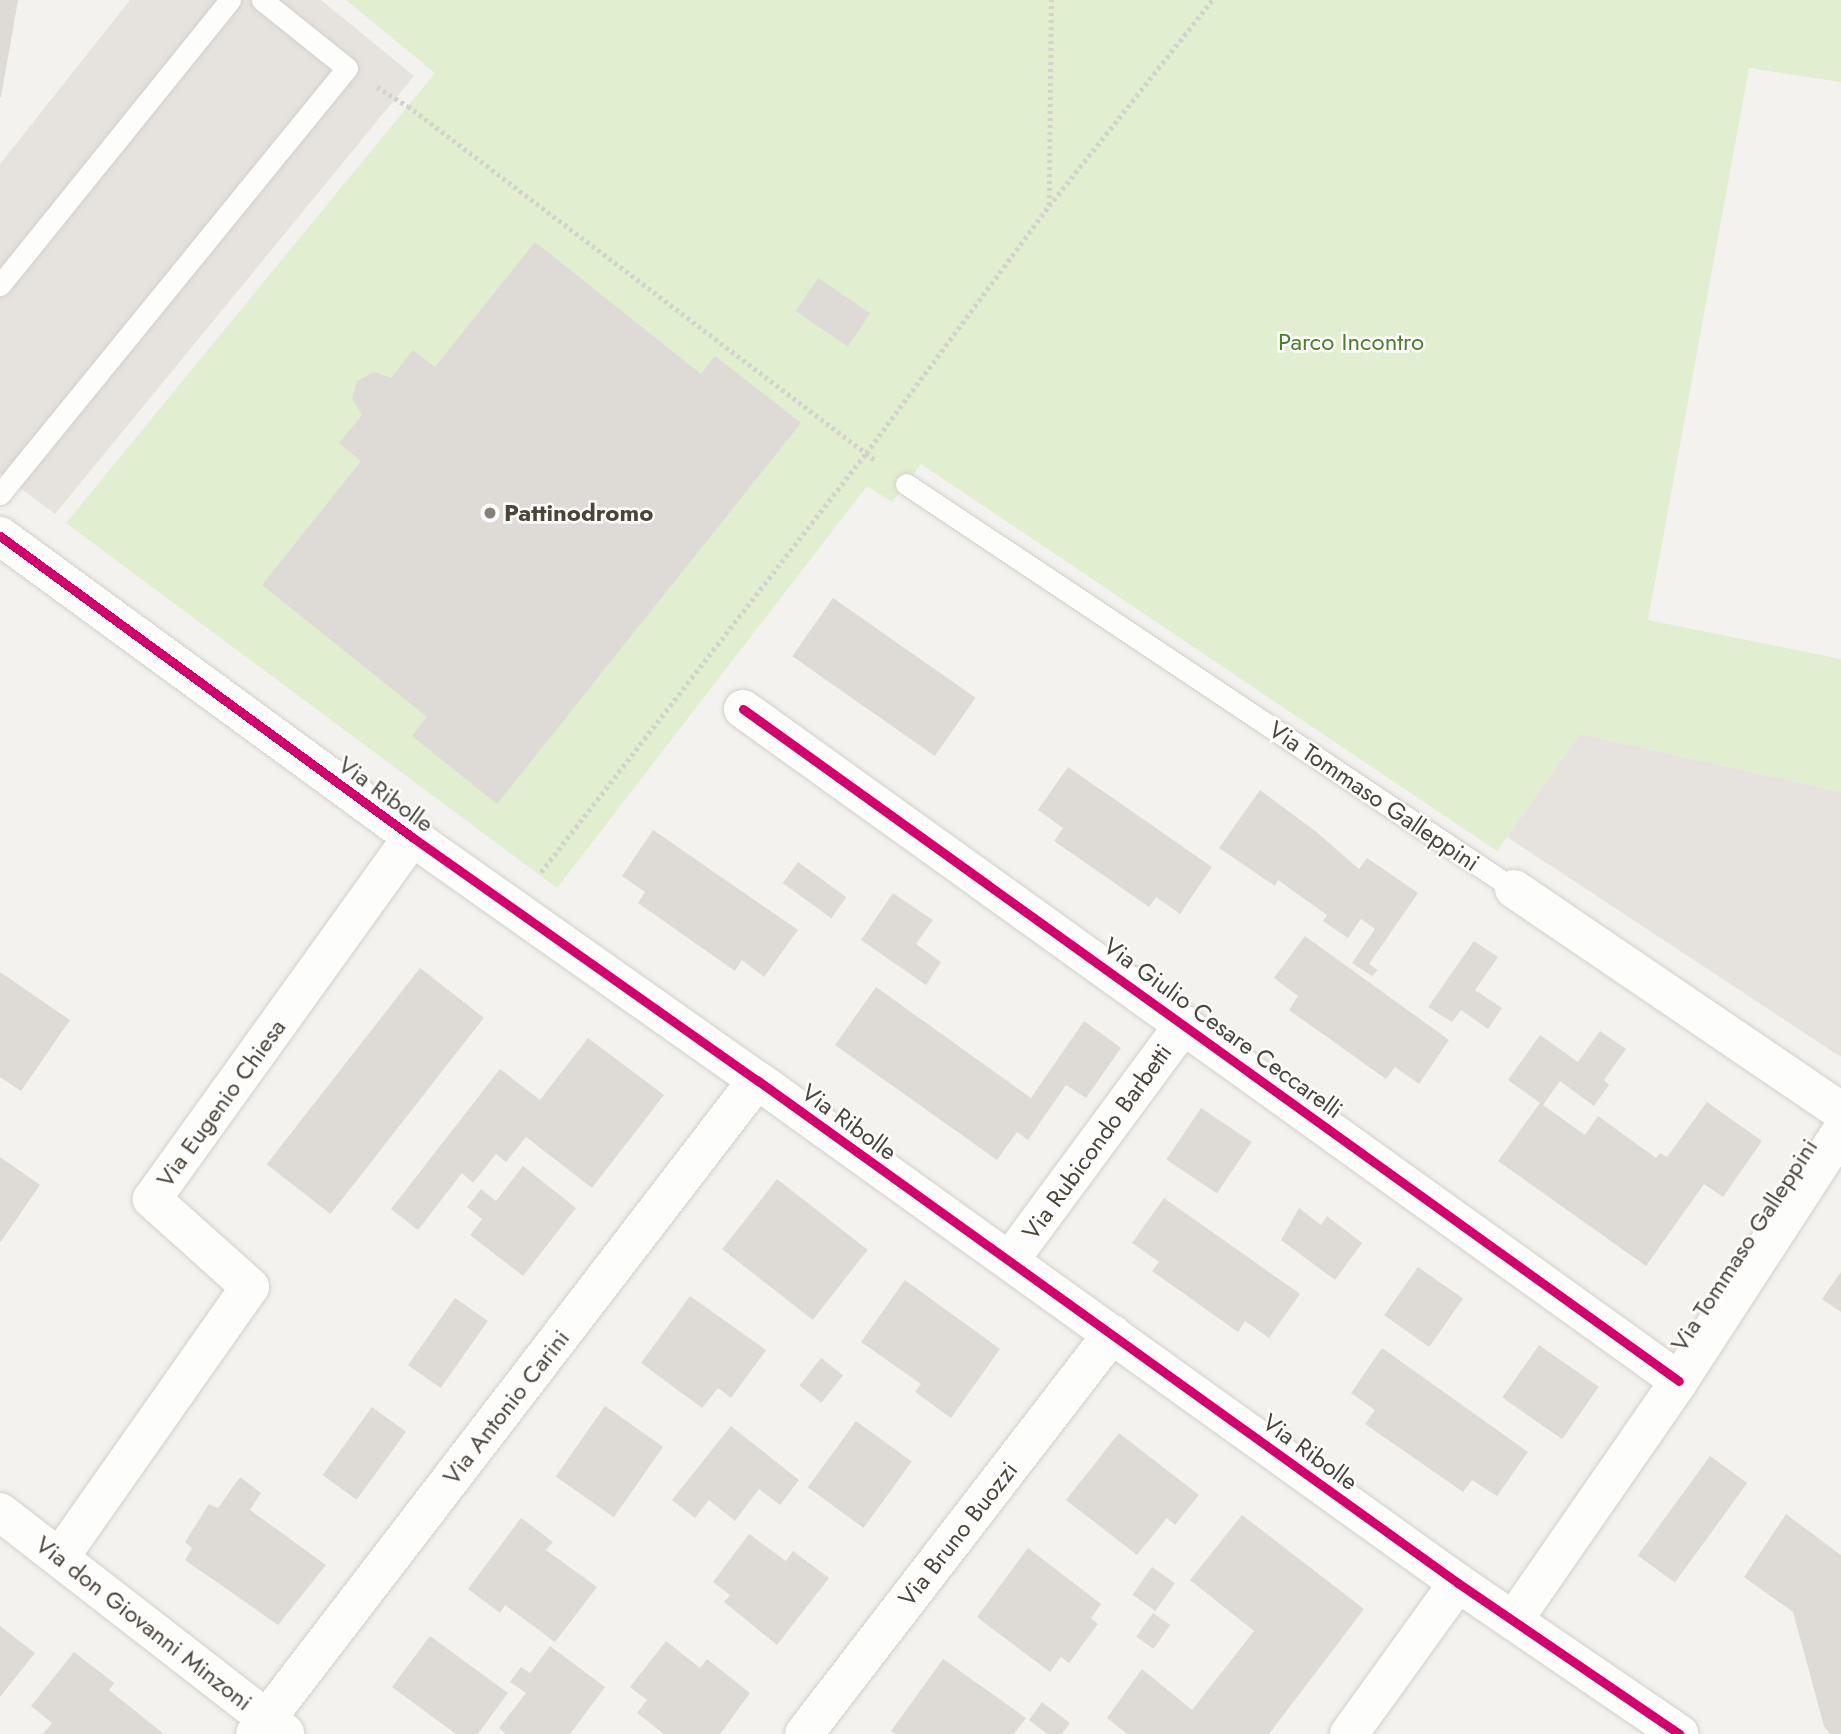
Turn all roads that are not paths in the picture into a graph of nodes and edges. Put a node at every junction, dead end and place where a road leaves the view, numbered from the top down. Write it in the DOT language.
graph roads {
  1 [pos="230,0"];
  2 [pos="262,0"];
  3 [pos="0,285"];
  4 [pos="906,484"];
  5 [pos="0,494"];
  6 [pos="0,536"];
  7 [pos="743,709"];
  8 [pos="412,837"];
  9 [pos="1514,889"];
  10 [pos="1185,1024"];
  11 [pos="757,1080"];
  12 [pos="1841,1111"];
  13 [pos="1841,1132"];
  14 [pos="1010,1260"];
  15 [pos="1112,1334"];
  16 [pos="1679,1381"];
  17 [pos="0,1512"];
  18 [pos="60,1557"];
  19 [pos="1458,1583"];
  20 [pos="1513,1621"];
  21 [pos="269,1729"];
  22 [pos="804,1734"];
  23 [pos="1349,1734"];
  24 [pos="1679,1734"];
  1 -- 3 [label="lane"];
  2 -- 5 [label="lane"];
  4 -- 9 [label="lane, Via Tommaso Galleppini"];
  6 -- 8 [label="street, Via Ribolle"];
  7 -- 10 [label="street, Via Giulio Cesare Ceccarelli"];
  8 -- 11 [label="street, Via Ribolle"];
  8 -- 18 [label="street, Via Eugenio Chiesa"];
  9 -- 12 [label="street, Via Tommaso Galleppini"];
  10 -- 14 [label="street, Via Rubicondo Barbetti"];
  10 -- 16 [label="street, Via Giulio Cesare Ceccarelli"];
  11 -- 14 [label="street, Via Ribolle"];
  11 -- 21 [label="street, Via Antonio Carini"];
  13 -- 16 [label="street, Via Tommaso Galleppini"];
  14 -- 15 [label="street, Via Ribolle"];
  15 -- 19 [label="street, Via Ribolle"];
  15 -- 22 [label="street, Via Bruno Buozzi"];
  16 -- 20 [label="street, Via Tommaso Galleppini"];
  17 -- 18 [label="street, Via don Giovanni Minzoni"];
  18 -- 21 [label="street, Via don Giovanni Minzoni"];
  19 -- 20 [label="street, Via Ribolle"];
  19 -- 23 [label="street"];
  20 -- 24 [label="street, Via Ribolle"];
}
